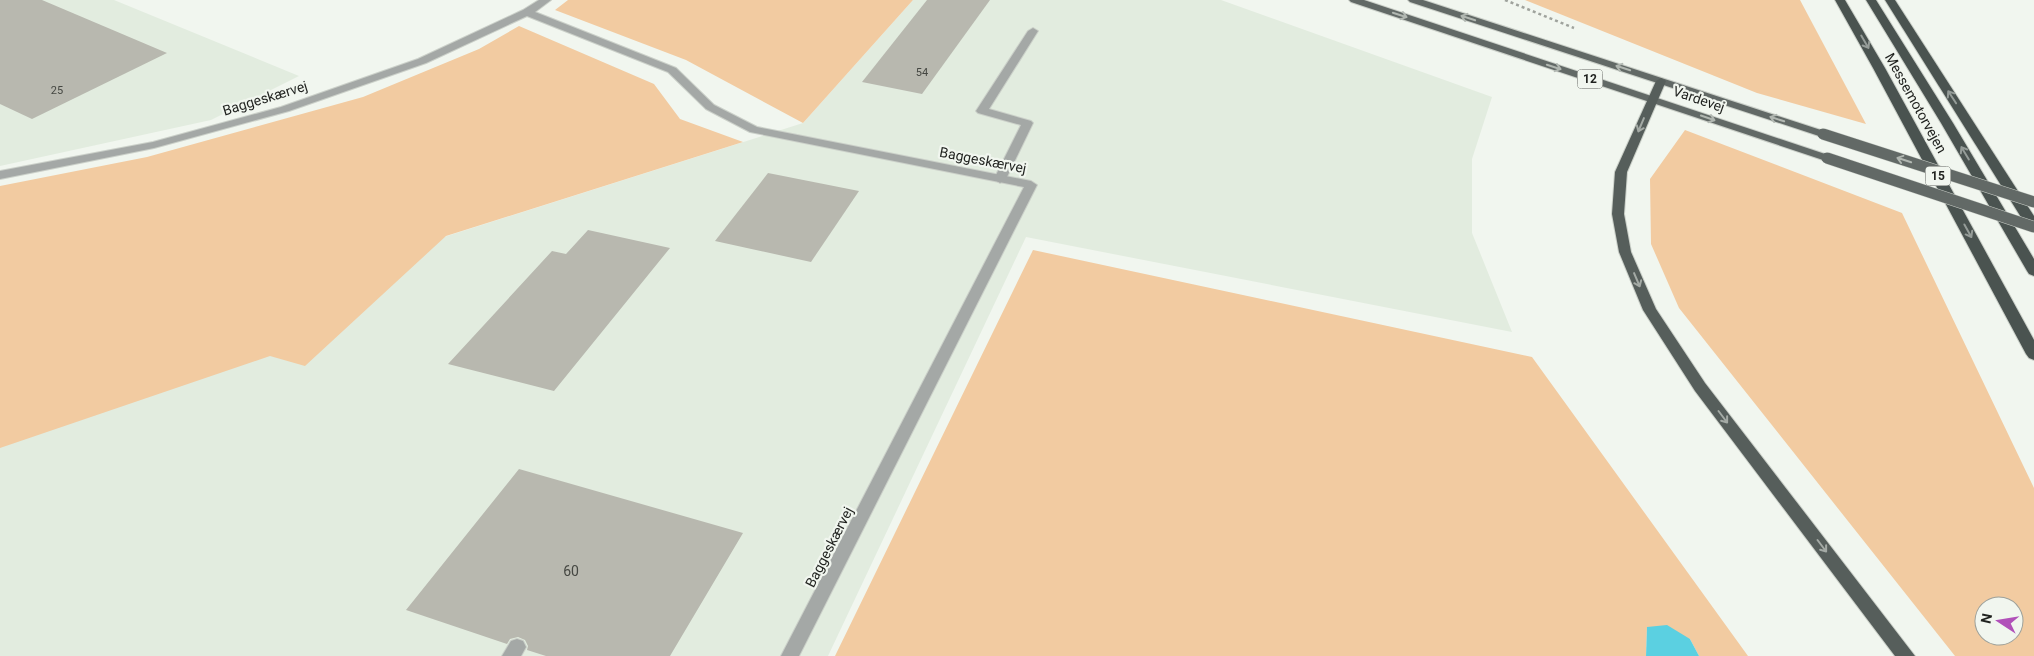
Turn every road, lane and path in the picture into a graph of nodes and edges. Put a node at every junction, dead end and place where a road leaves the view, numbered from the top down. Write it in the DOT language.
graph roads {
  1 [pos="546,0"];
  2 [pos="1354,0"];
  3 [pos="1413,0"];
  4 [pos="1840,0"];
  5 [pos="1871,0"];
  6 [pos="1890,0"];
  7 [pos="526,12"];
  8 [pos="1033,31"];
  9 [pos="1661,80"];
  10 [pos="1652,99"];
  11 [pos="0,175"];
  12 [pos="1000,179"];
  13 [pos="2034,202"];
  14 [pos="2034,227"];
  15 [pos="2034,271"];
  16 [pos="2034,354"];
  17 [pos="790,656"];
  18 [pos="1906,656"];
  1 -- 7 [label="street, Baggeskærvej"];
  2 -- 10 [label="main road, Vardevej / 12, one-way"];
  9 -- 3 [label="main road, Vardevej, one-way"];
  4 -- 16 [label="highway, Messemotorvejen / 15, one-way"];
  15 -- 5 [label="highway, Messemotorvejen / 15, one-way"];
  14 -- 6 [label="highway, 12, one-way"];
  7 -- 11 [label="street, Baggeskærvej"];
  7 -- 12 [label="street, Baggeskærvej"];
  8 -- 12 [label="lane"];
  9 -- 10 [label="highway"];
  13 -- 9 [label="main road, Vardevej, one-way, bridge"];
  10 -- 14 [label="main road, Vardevej / 12, one-way, bridge"];
  10 -- 18 [label="highway, one-way"];
  12 -- 17 [label="street, Baggeskærvej"];
}
